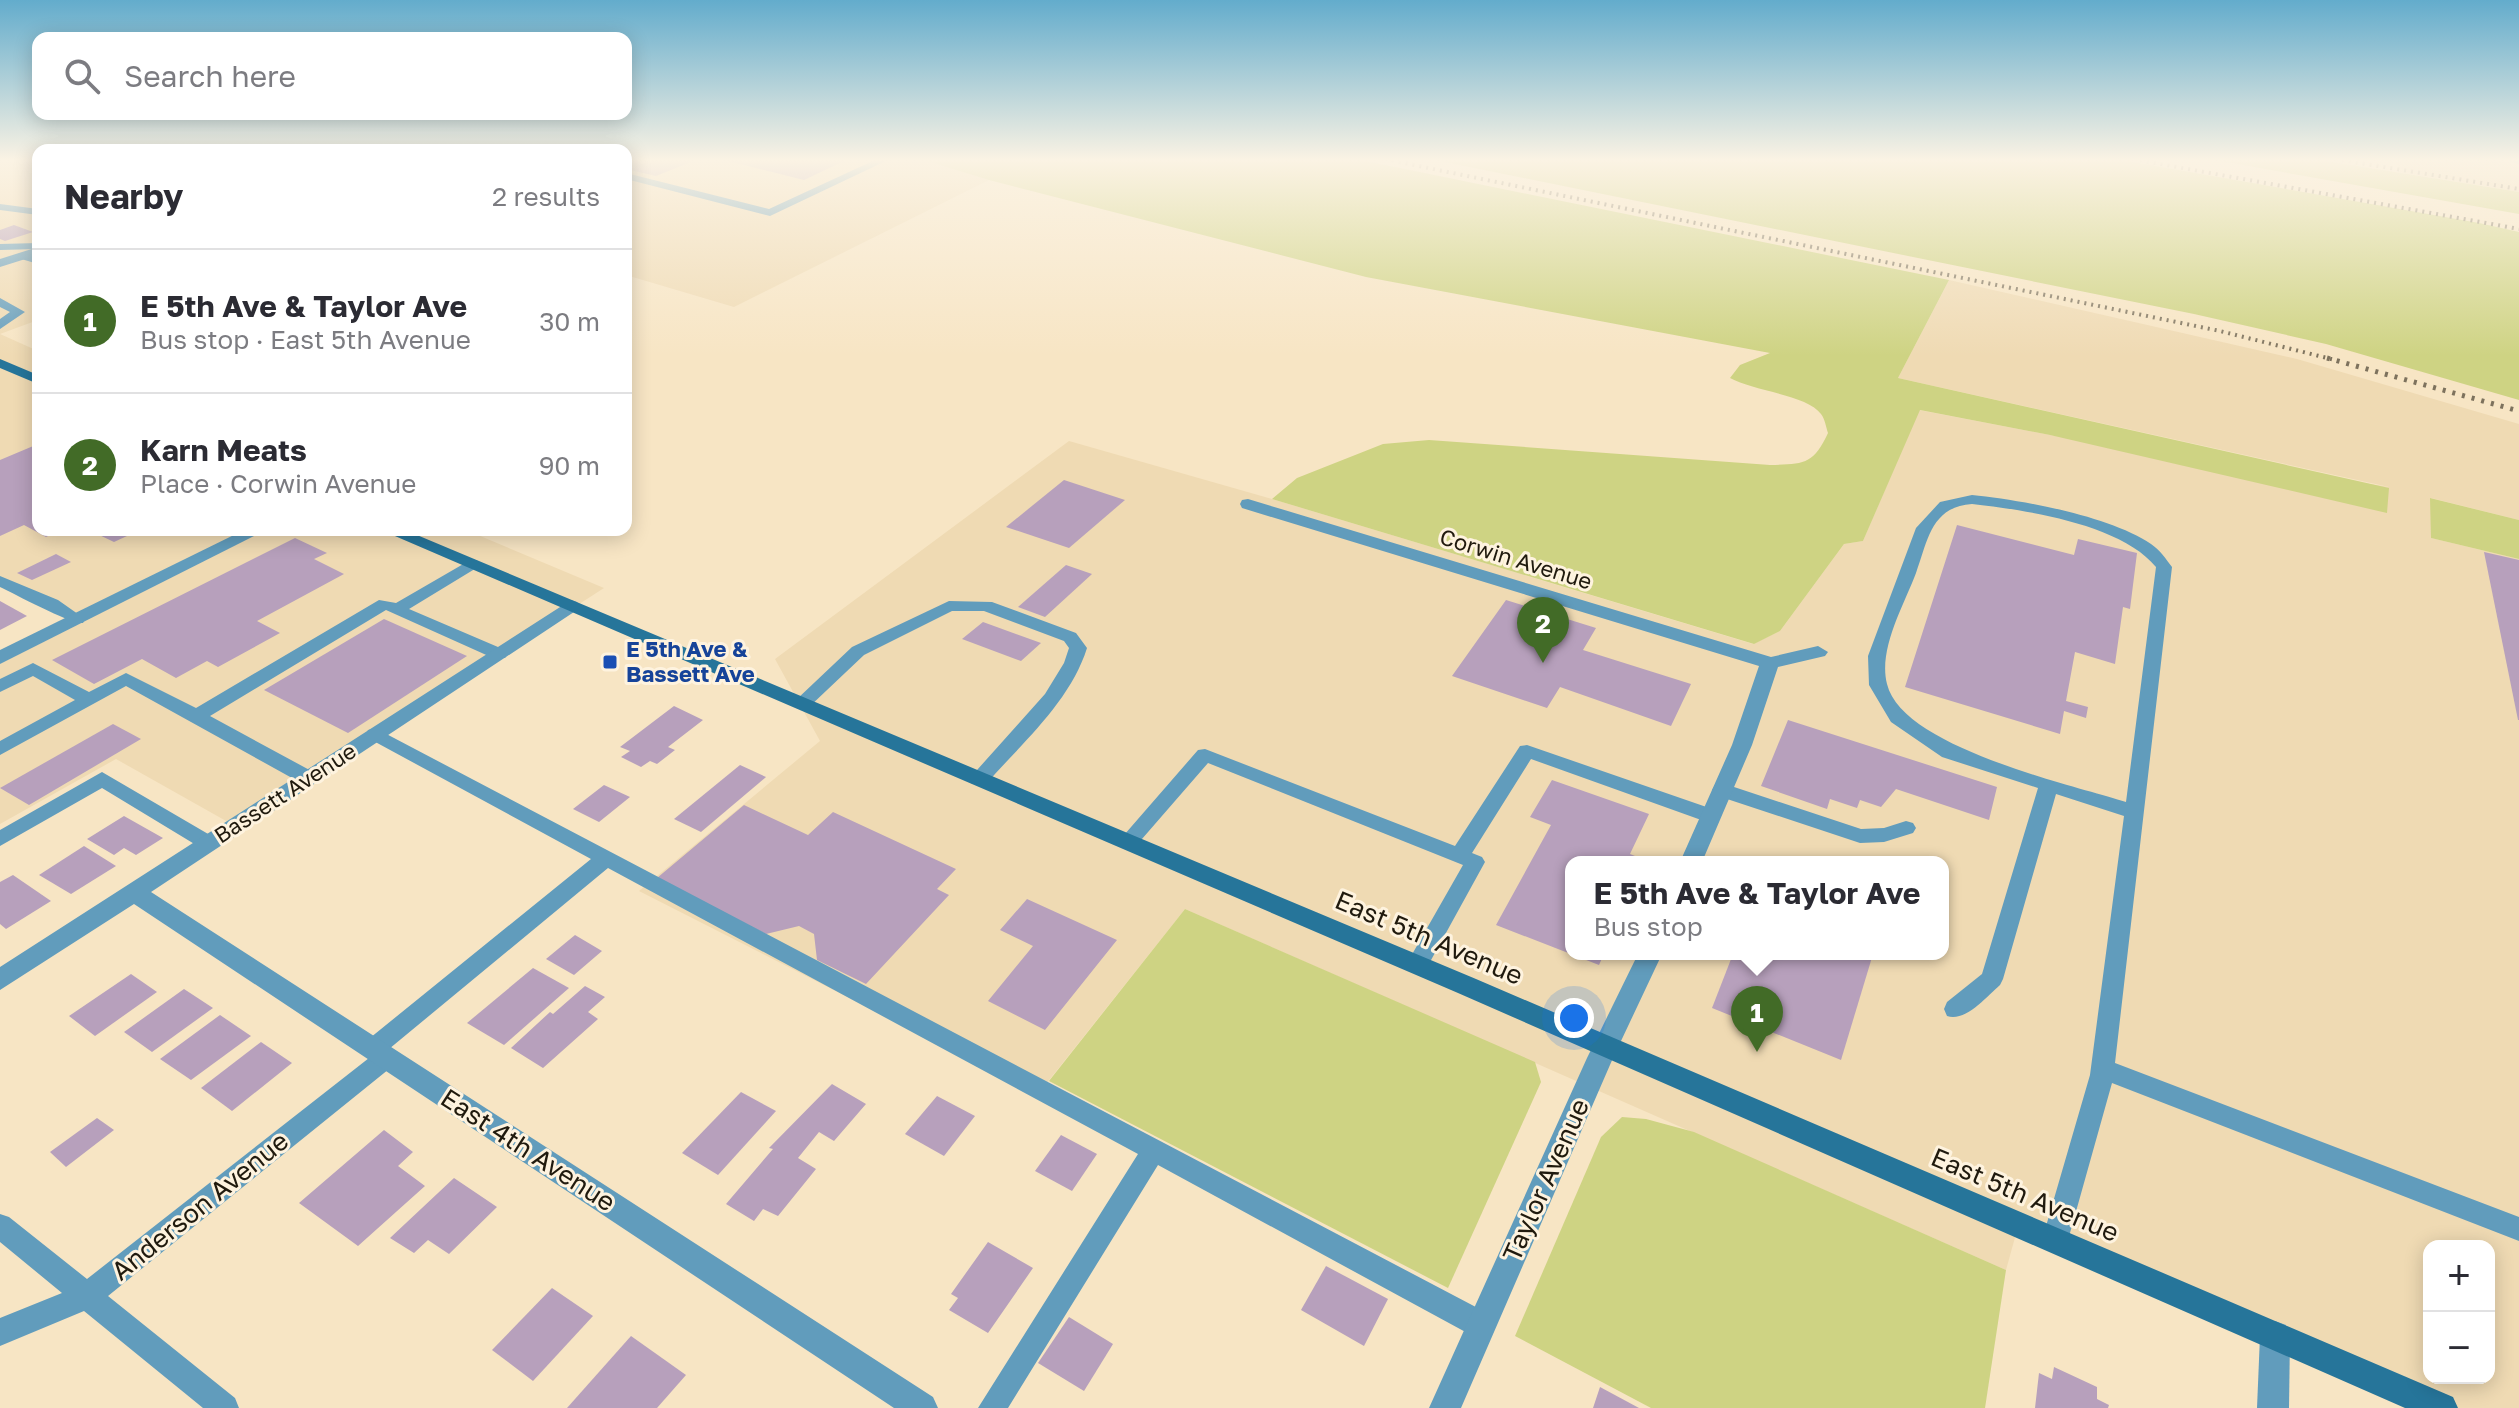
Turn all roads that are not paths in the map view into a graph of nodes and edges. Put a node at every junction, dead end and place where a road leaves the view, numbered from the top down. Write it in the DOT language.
graph roads {
  1 [pos="0,247"];
  2 [pos="32,248"];
  3 [pos="32,251"];
  4 [pos="22,256"];
  5 [pos="32,259"];
  6 [pos="0,263"];
  7 [pos="0,302"];
  8 [pos="0,325"];
  9 [pos="0,363"];
  10 [pos="32,377"];
  11 [pos="1248,504"];
  12 [pos="245,536"];
  13 [pos="404,536"];
  14 [pos="472,564"];
  15 [pos="0,581"];
  16 [pos="571,606"];
  17 [pos="397,609"];
  18 [pos="77,619"];
  19 [pos="1818,652"];
  20 [pos="499,654"];
  21 [pos="0,658"];
  22 [pos="1770,663"];
  23 [pos="0,686"];
  24 [pos="89,700"];
  25 [pos="802,704"];
  26 [pos="196,716"];
  27 [pos="375,734"];
  28 [pos="0,749"];
  29 [pos="308,778"];
  30 [pos="979,779"];
  31 [pos="2049,785"];
  32 [pos="1722,790"];
  33 [pos="2134,812"];
  34 [pos="1711,816"];
  35 [pos="1906,828"];
  36 [pos="0,839"];
  37 [pos="1128,842"];
  38 [pos="208,843"];
  39 [pos="1459,856"];
  40 [pos="1694,856"];
  41 [pos="606,858"];
  42 [pos="133,892"];
  43 [pos="1647,960"];
  44 [pos="1417,965"];
  45 [pos="0,980"];
  46 [pos="1955,1009"];
  47 [pos="1606,1048"];
  48 [pos="380,1053"];
  49 [pos="2103,1069"];
  50 [pos="1154,1150"];
  51 [pos="0,1226"];
  52 [pos="2519,1229"];
  53 [pos="2055,1240"];
  54 [pos="87,1296"];
  55 [pos="1481,1325"];
  56 [pos="0,1332"];
  57 [pos="2275,1336"];
  58 [pos="225,1408"];
  59 [pos="922,1408"];
  60 [pos="992,1408"];
  61 [pos="1445,1408"];
  62 [pos="2273,1408"];
  63 [pos="2442,1408"];
  1 -- 2 [label="lane"];
  3 -- 4 [label="street"];
  4 -- 5 [label="lane"];
  4 -- 6 [label="street"];
  7 -- 8 [label="lane"];
  9 -- 10 [label="main road"];
  11 -- 22 [label="street, Corwin Avenue"];
  12 -- 18 [label="street"];
  13 -- 14 [label="main road, East 5th Avenue"];
  14 -- 16 [label="main road, East 5th Avenue"];
  14 -- 17 [label="lane"];
  15 -- 18 [label="lane"];
  16 -- 20 [label="street, Bassett Avenue"];
  16 -- 25 [label="main road, East 5th Avenue"];
  17 -- 20 [label="lane"];
  17 -- 26 [label="lane"];
  18 -- 21 [label="street"];
  19 -- 22 [label="street"];
  20 -- 27 [label="street, Bassett Avenue"];
  22 -- 32 [label="street"];
  23 -- 24 [label="lane"];
  24 -- 26 [label="lane"];
  24 -- 28 [label="lane"];
  25 -- 30 [label="main road, East 5th Avenue"];
  25 -- 30 [label="lane"];
  26 -- 29 [label="lane"];
  27 -- 29 [label="street, Bassett Avenue"];
  27 -- 41 [label="lane"];
  29 -- 38 [label="street, Bassett Avenue"];
  30 -- 37 [label="main road, East 5th Avenue"];
  31 -- 33 [label="lane"];
  31 -- 33 [label="lane"];
  31 -- 46 [label="lane"];
  32 -- 34 [label="street"];
  32 -- 35 [label="lane"];
  33 -- 49 [label="lane"];
  34 -- 39 [label="lane"];
  34 -- 40 [label="street"];
  36 -- 38 [label="lane"];
  37 -- 39 [label="lane"];
  37 -- 44 [label="main road, East 5th Avenue"];
  38 -- 42 [label="street, Bassett Avenue"];
  39 -- 44 [label="lane"];
  41 -- 48 [label="lane, Anderson Avenue"];
  41 -- 50 [label="lane"];
  42 -- 45 [label="street, Bassett Avenue"];
  42 -- 48 [label="street, East 4th Avenue"];
  43 -- 47 [label="street, Taylor Avenue"];
  44 -- 47 [label="main road, East 5th Avenue"];
  47 -- 53 [label="main road, East 5th Avenue"];
  47 -- 55 [label="street, Taylor Avenue"];
  48 -- 54 [label="lane, Anderson Avenue"];
  48 -- 59 [label="street, East 4th Avenue"];
  49 -- 52 [label="lane"];
  49 -- 53 [label="lane"];
  50 -- 55 [label="lane"];
  50 -- 60 [label="lane"];
  51 -- 54 [label="lane"];
  53 -- 57 [label="main road, East 5th Avenue"];
  54 -- 56 [label="lane, Anderson Avenue"];
  54 -- 58 [label="lane"];
  55 -- 61 [label="street, Taylor Avenue"];
  57 -- 62 [label="street"];
  57 -- 63 [label="main road, East 5th Avenue"];
}
